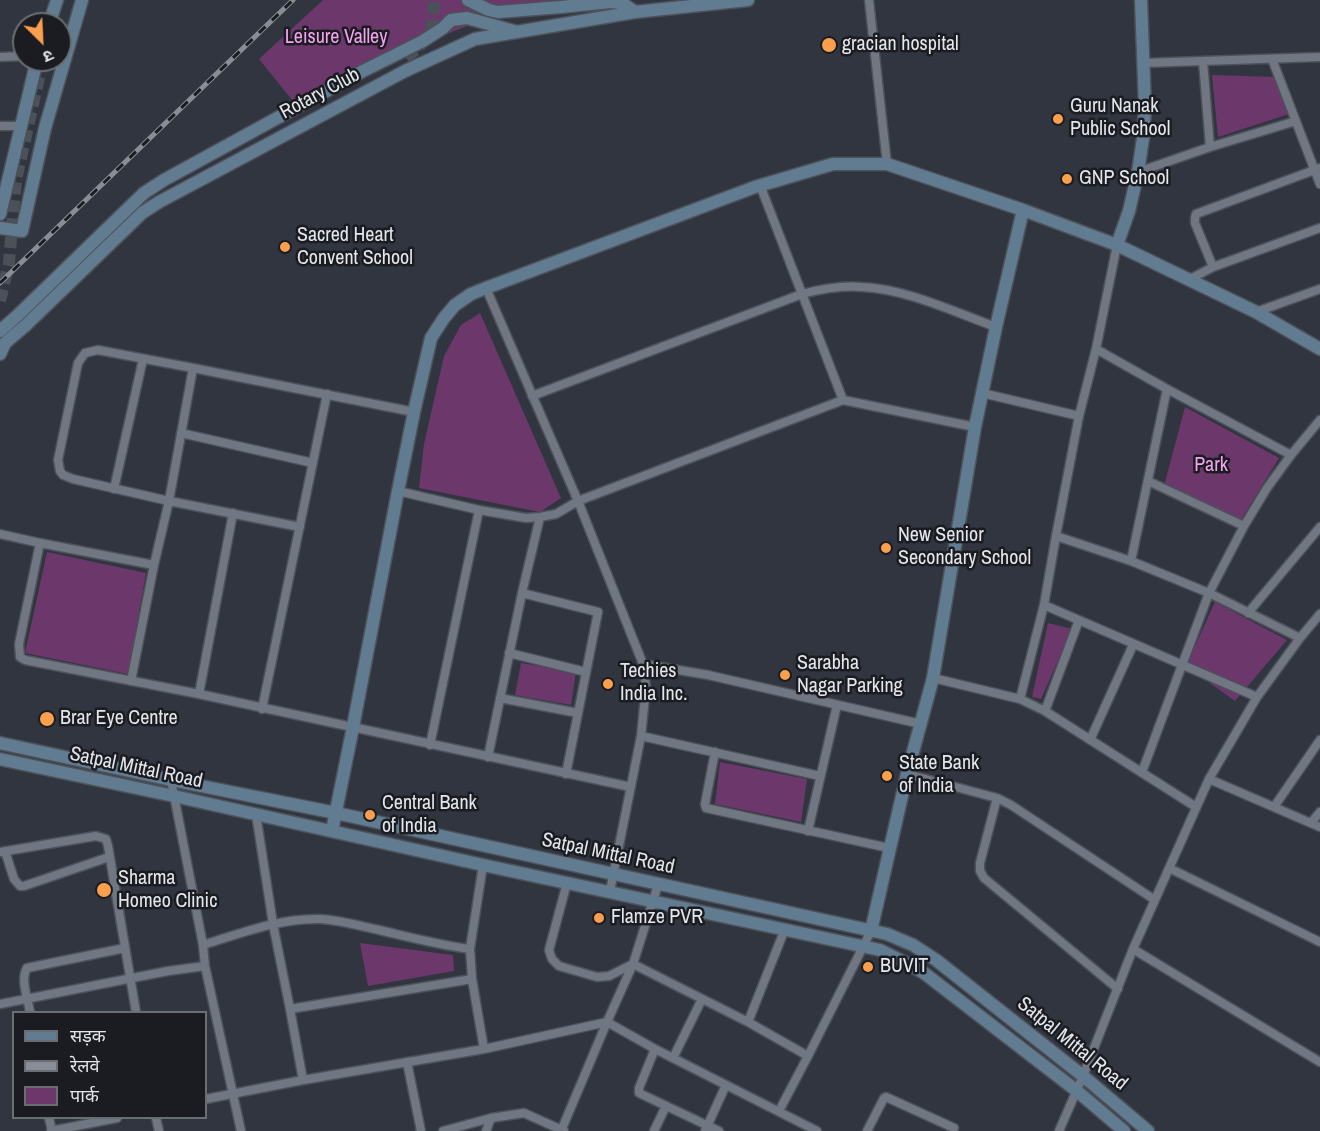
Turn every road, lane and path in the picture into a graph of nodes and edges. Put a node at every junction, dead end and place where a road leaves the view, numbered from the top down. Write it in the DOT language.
graph roads {
  1 [pos="82,0"];
  2 [pos="468,0"];
  3 [pos="748,0"];
  4 [pos="869,0"];
  5 [pos="1141,0"];
  6 [pos="635,12"];
  7 [pos="518,32"];
  8 [pos="406,57"];
  9 [pos="1320,57"];
  10 [pos="1272,59"];
  11 [pos="1203,61"];
  12 [pos="1143,63"];
  13 [pos="34,72"];
  14 [pos="1296,121"];
  15 [pos="0,126"];
  16 [pos="21,126"];
  17 [pos="1210,147"];
  18 [pos="887,164"];
  19 [pos="1317,169"];
  20 [pos="1138,172"];
  21 [pos="1320,184"];
  22 [pos="760,185"];
  23 [pos="1023,210"];
  24 [pos="142,213"];
  25 [pos="0,214"];
  26 [pos="0,228"];
  27 [pos="1320,228"];
  28 [pos="1117,245"];
  29 [pos="1213,267"];
  30 [pos="1190,279"];
  31 [pos="486,288"];
  32 [pos="1320,289"];
  33 [pos="802,294"];
  34 [pos="1256,312"];
  35 [pos="22,320"];
  36 [pos="996,327"];
  37 [pos="0,331"];
  38 [pos="2,349"];
  39 [pos="1095,349"];
  40 [pos="1320,349"];
  41 [pos="142,359"];
  42 [pos="193,368"];
  43 [pos="1167,389"];
  44 [pos="982,393"];
  45 [pos="327,394"];
  46 [pos="532,396"];
  47 [pos="843,400"];
  48 [pos="414,412"];
  49 [pos="1079,416"];
  50 [pos="1320,420"];
  51 [pos="975,427"];
  52 [pos="181,433"];
  53 [pos="1291,455"];
  54 [pos="313,463"];
  55 [pos="1148,481"];
  56 [pos="114,489"];
  57 [pos="398,491"];
  58 [pos="168,501"];
  59 [pos="578,501"];
  60 [pos="479,510"];
  61 [pos="233,513"];
  62 [pos="540,517"];
  63 [pos="300,526"];
  64 [pos="1244,526"];
  65 [pos="1320,527"];
  66 [pos="0,534"];
  67 [pos="1056,536"];
  68 [pos="40,543"];
  69 [pos="1131,561"];
  70 [pos="154,566"];
  71 [pos="522,593"];
  72 [pos="1209,593"];
  73 [pos="1044,605"];
  74 [pos="1248,612"];
  75 [pos="1320,614"];
  76 [pos="1079,620"];
  77 [pos="1300,638"];
  78 [pos="1133,645"];
  79 [pos="509,653"];
  80 [pos="643,664"];
  81 [pos="1183,664"];
  82 [pos="586,672"];
  83 [pos="933,678"];
  84 [pos="131,681"];
  85 [pos="199,694"];
  86 [pos="1257,697"];
  87 [pos="500,698"];
  88 [pos="1020,699"];
  89 [pos="837,705"];
  90 [pos="262,709"];
  91 [pos="1045,711"];
  92 [pos="578,712"];
  93 [pos="921,724"];
  94 [pos="353,727"];
  95 [pos="641,736"];
  96 [pos="1320,740"];
  97 [pos="1090,741"];
  98 [pos="0,743"];
  99 [pos="430,745"];
  100 [pos="715,752"];
  101 [pos="488,757"];
  102 [pos="0,759"];
  103 [pos="1142,772"];
  104 [pos="566,774"];
  105 [pos="907,774"];
  106 [pos="820,776"];
  107 [pos="1209,779"];
  108 [pos="171,780"];
  109 [pos="631,787"];
  110 [pos="174,795"];
  111 [pos="998,798"];
  112 [pos="1196,807"];
  113 [pos="1274,807"];
  114 [pos="1320,812"];
  115 [pos="336,813"];
  116 [pos="256,814"];
  117 [pos="1311,823"];
  118 [pos="1320,827"];
  119 [pos="332,831"];
  120 [pos="808,831"];
  121 [pos="890,848"];
  122 [pos="3,851"];
  123 [pos="110,857"];
  124 [pos="483,865"];
  125 [pos="1170,868"];
  126 [pos="613,875"];
  127 [pos="567,883"];
  128 [pos="658,885"];
  129 [pos="610,891"];
  130 [pos="1155,900"];
  131 [pos="653,901"];
  132 [pos="273,924"];
  133 [pos="785,929"];
  134 [pos="871,931"];
  135 [pos="1320,942"];
  136 [pos="202,945"];
  137 [pos="864,946"];
  138 [pos="125,948"];
  139 [pos="470,949"];
  140 [pos="1133,949"];
  141 [pos="633,964"];
  142 [pos="204,966"];
  143 [pos="130,978"];
  144 [pos="472,979"];
  145 [pos="1118,989"];
  146 [pos="27,998"];
  147 [pos="702,999"];
  148 [pos="0,1004"];
  149 [pos="290,1009"];
  150 [pos="30,1011"];
  151 [pos="136,1011"];
  152 [pos="607,1022"];
  153 [pos="748,1022"];
  154 [pos="484,1049"];
  155 [pos="655,1049"];
  156 [pos="808,1056"];
  157 [pos="673,1058"];
  158 [pos="407,1062"];
  159 [pos="1320,1062"];
  160 [pos="1083,1076"];
  161 [pos="303,1080"];
  162 [pos="726,1085"];
  163 [pos="1077,1091"];
  164 [pos="233,1093"];
  165 [pos="207,1099"];
  166 [pos="666,1106"];
  167 [pos="779,1111"];
  168 [pos="491,1118"];
  169 [pos="112,1119"];
  170 [pos="799,1121"];
  171 [pos="706,1128"];
  172 [pos="954,1128"];
  173 [pos="51,1131"];
  174 [pos="241,1131"];
  175 [pos="421,1131"];
  176 [pos="443,1131"];
  177 [pos="486,1131"];
  178 [pos="562,1131"];
  179 [pos="654,1131"];
  180 [pos="719,1131"];
  181 [pos="794,1131"];
  182 [pos="817,1131"];
  183 [pos="867,1131"];
  184 [pos="1059,1131"];
  185 [pos="1124,1131"];
  186 [pos="1148,1131"];
  1 -- 26 [label="street"];
  2 -- 6 [label="street"];
  3 -- 6 [label="street, Rotary Club"];
  4 -- 18 [label="street"];
  5 -- 12 [label="street"];
  6 -- 7 [label="street, Rotary Club"];
  7 -- 24 [label="street, Rotary Club"];
  7 -- 35 [label="street"];
  8 -- 24 [label="street"];
  9 -- 10 [label="street"];
  10 -- 11 [label="street"];
  10 -- 14 [label="street"];
  11 -- 12 [label="street"];
  11 -- 17 [label="street"];
  12 -- 20 [label="street"];
  13 -- 16 [label="street"];
  14 -- 17 [label="street"];
  14 -- 19 [label="street"];
  15 -- 16 [label="street"];
  16 -- 25 [label="street"];
  17 -- 20 [label="street"];
  18 -- 22 [label="street"];
  18 -- 23 [label="street"];
  19 -- 21 [label="street"];
  19 -- 29 [label="street"];
  20 -- 28 [label="street"];
  22 -- 31 [label="street"];
  22 -- 33 [label="street"];
  23 -- 28 [label="street"];
  23 -- 36 [label="street"];
  24 -- 35 [label="street, Rotary Club"];
  27 -- 29 [label="street"];
  28 -- 30 [label="street"];
  28 -- 39 [label="street"];
  29 -- 30 [label="street"];
  30 -- 34 [label="street"];
  31 -- 46 [label="street"];
  31 -- 48 [label="street"];
  32 -- 34 [label="street"];
  33 -- 36 [label="street"];
  33 -- 46 [label="street"];
  33 -- 47 [label="street"];
  34 -- 40 [label="street"];
  35 -- 37 [label="street"];
  35 -- 38 [label="street, Rotary Club"];
  36 -- 44 [label="street"];
  39 -- 43 [label="street"];
  39 -- 49 [label="street"];
  41 -- 42 [label="street"];
  41 -- 56 [label="street"];
  41 -- 56 [label="street"];
  42 -- 45 [label="street"];
  42 -- 52 [label="street"];
  43 -- 53 [label="street"];
  43 -- 55 [label="street"];
  44 -- 49 [label="street"];
  44 -- 51 [label="street"];
  45 -- 48 [label="street"];
  45 -- 54 [label="street"];
  46 -- 59 [label="street"];
  47 -- 51 [label="street"];
  47 -- 59 [label="street"];
  48 -- 57 [label="street"];
  49 -- 67 [label="street"];
  50 -- 53 [label="street"];
  51 -- 83 [label="street"];
  52 -- 54 [label="street"];
  52 -- 58 [label="street"];
  53 -- 64 [label="street"];
  54 -- 63 [label="street"];
  55 -- 64 [label="street"];
  55 -- 69 [label="street"];
  56 -- 58 [label="street"];
  57 -- 60 [label="street"];
  57 -- 94 [label="street"];
  58 -- 61 [label="street"];
  58 -- 70 [label="street"];
  59 -- 62 [label="street"];
  59 -- 80 [label="street"];
  60 -- 62 [label="street"];
  60 -- 99 [label="street"];
  61 -- 63 [label="street"];
  61 -- 85 [label="street"];
  62 -- 71 [label="street"];
  63 -- 90 [label="street"];
  64 -- 72 [label="street"];
  65 -- 74 [label="street"];
  66 -- 68 [label="street"];
  67 -- 69 [label="street"];
  67 -- 73 [label="street"];
  68 -- 70 [label="street"];
  68 -- 84 [label="street"];
  69 -- 72 [label="street"];
  70 -- 84 [label="street"];
  71 -- 79 [label="street"];
  71 -- 82 [label="street"];
  72 -- 74 [label="street"];
  72 -- 81 [label="street"];
  73 -- 76 [label="street"];
  73 -- 88 [label="street"];
  74 -- 77 [label="street"];
  75 -- 77 [label="street"];
  76 -- 78 [label="street"];
  76 -- 91 [label="street"];
  77 -- 86 [label="street"];
  78 -- 81 [label="street"];
  78 -- 97 [label="street"];
  79 -- 82 [label="street"];
  79 -- 87 [label="street"];
  80 -- 89 [label="street"];
  80 -- 95 [label="street"];
  81 -- 86 [label="street"];
  81 -- 103 [label="street"];
  82 -- 92 [label="street"];
  83 -- 88 [label="street"];
  83 -- 93 [label="street"];
  84 -- 85 [label="street"];
  85 -- 90 [label="street"];
  86 -- 107 [label="street"];
  87 -- 92 [label="street"];
  87 -- 101 [label="street"];
  88 -- 91 [label="street"];
  89 -- 93 [label="street"];
  89 -- 106 [label="street"];
  90 -- 94 [label="street"];
  91 -- 97 [label="street"];
  92 -- 104 [label="street"];
  93 -- 105 [label="street"];
  94 -- 99 [label="street"];
  94 -- 115 [label="street"];
  95 -- 100 [label="street"];
  95 -- 109 [label="street"];
  96 -- 113 [label="street"];
  97 -- 103 [label="street"];
  98 -- 108 [label="street, Satpal Mittal Road"];
  99 -- 101 [label="street"];
  100 -- 106 [label="street"];
  100 -- 120 [label="street"];
  101 -- 104 [label="street"];
  102 -- 110 [label="street, Satpal Mittal Road"];
  103 -- 112 [label="street"];
  104 -- 109 [label="street"];
  105 -- 111 [label="street"];
  105 -- 121 [label="street"];
  106 -- 120 [label="street"];
  107 -- 112 [label="street"];
  107 -- 113 [label="street"];
  108 -- 110 [label="street"];
  108 -- 115 [label="street, Satpal Mittal Road"];
  109 -- 126 [label="street"];
  110 -- 116 [label="street, Satpal Mittal Road"];
  110 -- 136 [label="street"];
  111 -- 130 [label="street"];
  111 -- 145 [label="street"];
  112 -- 125 [label="street"];
  113 -- 117 [label="street"];
  114 -- 117 [label="street"];
  115 -- 119 [label="street"];
  115 -- 126 [label="street, Satpal Mittal Road"];
  116 -- 119 [label="street, Satpal Mittal Road"];
  116 -- 132 [label="street"];
  117 -- 118 [label="street"];
  119 -- 124 [label="street, Satpal Mittal Road"];
  120 -- 121 [label="street"];
  121 -- 134 [label="street"];
  122 -- 123 [label="street"];
  122 -- 123 [label="street"];
  123 -- 138 [label="street"];
  124 -- 127 [label="street, Satpal Mittal Road"];
  124 -- 139 [label="street"];
  125 -- 130 [label="street"];
  125 -- 135 [label="street"];
  126 -- 128 [label="street, Satpal Mittal Road"];
  126 -- 129 [label="street"];
  127 -- 129 [label="street, Satpal Mittal Road"];
  127 -- 141 [label="street"];
  128 -- 131 [label="street"];
  128 -- 134 [label="street, Satpal Mittal Road"];
  129 -- 131 [label="street, Satpal Mittal Road"];
  130 -- 140 [label="street"];
  131 -- 133 [label="street, Satpal Mittal Road"];
  131 -- 141 [label="street"];
  132 -- 136 [label="street"];
  132 -- 139 [label="street"];
  132 -- 149 [label="street"];
  133 -- 137 [label="street, Satpal Mittal Road"];
  133 -- 153 [label="street"];
  134 -- 137 [label="street"];
  134 -- 160 [label="street, Satpal Mittal Road"];
  136 -- 142 [label="street"];
  137 -- 156 [label="street"];
  137 -- 163 [label="street, Satpal Mittal Road"];
  138 -- 143 [label="street"];
  138 -- 146 [label="street"];
  139 -- 144 [label="street"];
  140 -- 145 [label="street"];
  140 -- 159 [label="street"];
  141 -- 147 [label="street"];
  141 -- 152 [label="street"];
  142 -- 143 [label="street"];
  142 -- 164 [label="street"];
  143 -- 146 [label="street"];
  143 -- 151 [label="street"];
  144 -- 149 [label="street"];
  144 -- 154 [label="street"];
  145 -- 160 [label="street"];
  146 -- 148 [label="street"];
  146 -- 150 [label="street"];
  147 -- 153 [label="street"];
  147 -- 157 [label="street"];
  149 -- 161 [label="street"];
  152 -- 154 [label="street"];
  152 -- 155 [label="street"];
  152 -- 178 [label="street"];
  153 -- 156 [label="street"];
  154 -- 158 [label="street"];
  155 -- 157 [label="street"];
  155 -- 166 [label="street"];
  156 -- 167 [label="street"];
  157 -- 162 [label="street"];
  158 -- 161 [label="street"];
  158 -- 175 [label="street"];
  160 -- 163 [label="street"];
  160 -- 186 [label="street, Satpal Mittal Road"];
  161 -- 164 [label="street"];
  162 -- 167 [label="street"];
  162 -- 171 [label="street"];
  163 -- 184 [label="street"];
  163 -- 185 [label="street, Satpal Mittal Road"];
  164 -- 165 [label="street"];
  164 -- 174 [label="street"];
  166 -- 171 [label="street"];
  166 -- 179 [label="street"];
  167 -- 170 [label="street"];
  168 -- 176 [label="street"];
  168 -- 177 [label="street"];
  168 -- 178 [label="street"];
  169 -- 173 [label="street"];
  170 -- 181 [label="street"];
  170 -- 182 [label="street"];
  171 -- 180 [label="street"];
  172 -- 183 [label="street"];
}
